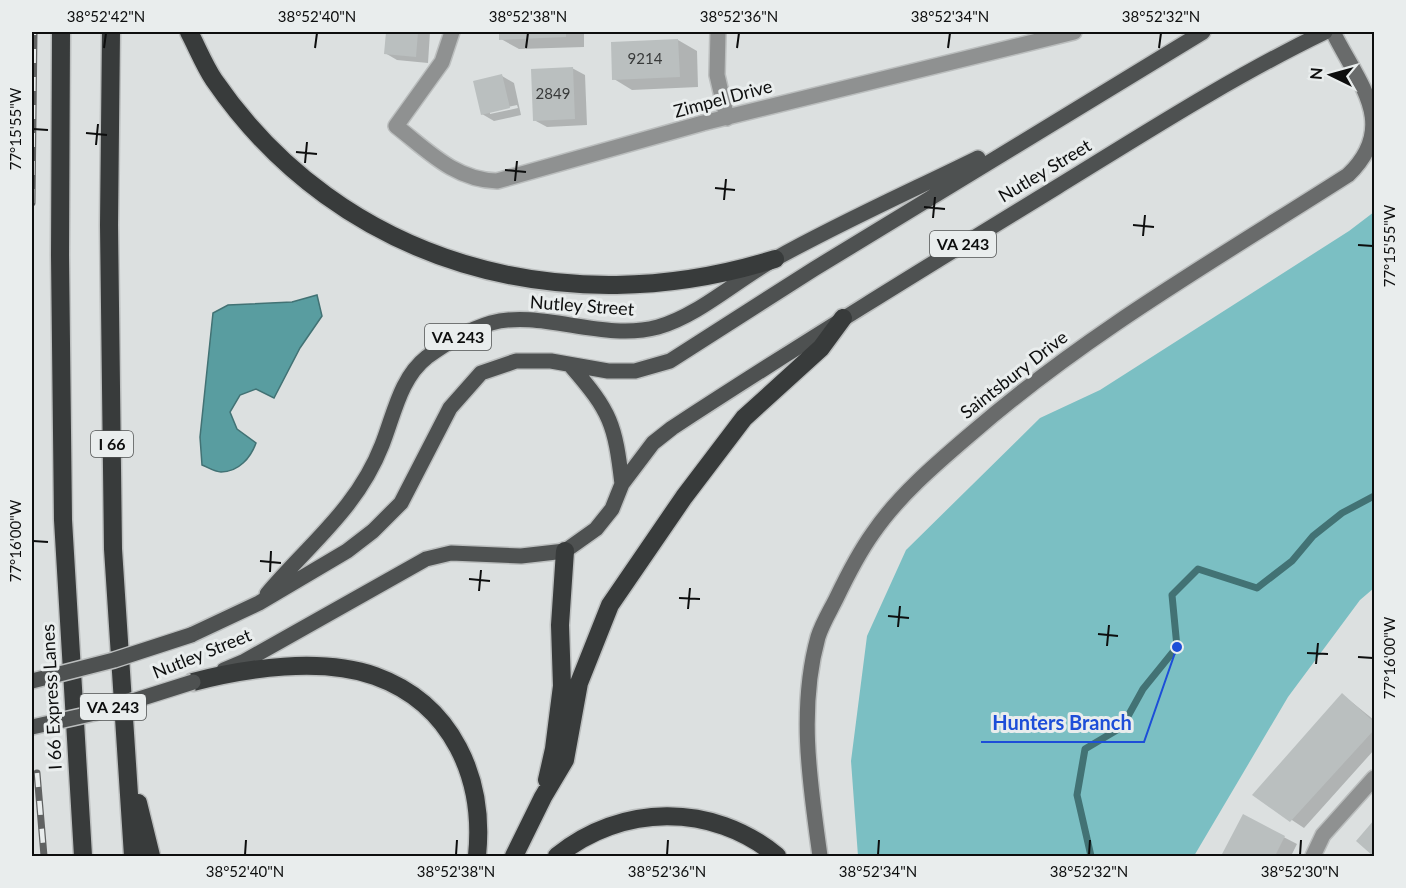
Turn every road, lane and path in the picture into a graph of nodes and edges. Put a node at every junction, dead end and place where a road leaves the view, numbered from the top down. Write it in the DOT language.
graph roads {
  1 [pos="61,32"];
  2 [pos="111,32"];
  3 [pos="189,32"];
  4 [pos="452,32"];
  5 [pos="718,32"];
  6 [pos="1074,32"];
  7 [pos="1203,32"];
  8 [pos="1325,32"];
  9 [pos="1333,32"];
  10 [pos="1064,115"];
  11 [pos="727,118"];
  12 [pos="775,259"];
  13 [pos="843,318"];
  14 [pos="571,366"];
  15 [pos="622,484"];
  16 [pos="565,551"];
  17 [pos="259,603"];
  18 [pos="32,681"];
  19 [pos="193,682"];
  20 [pos="32,727"];
  21 [pos="125,739"];
  22 [pos="1374,778"];
  23 [pos="543,797"];
  24 [pos="83,856"];
  25 [pos="133,856"];
  26 [pos="151,856"];
  27 [pos="477,856"];
  28 [pos="514,856"];
  29 [pos="557,856"];
  30 [pos="777,856"];
  31 [pos="820,856"];
  32 [pos="1313,856"];
  1 -- 24 [label="highway, I 66 Express Lanes"];
  2 -- 21 [label="highway, I 66"];
  3 -- 12 [label="highway"];
  4 -- 11 [label="street, Zimpel Drive"];
  5 -- 11 [label="street"];
  6 -- 11 [label="street, Zimpel Drive"];
  7 -- 10 [label="main road, Nutley Street / VA 243"];
  8 -- 13 [label="main road, Nutley Street / VA 243"];
  9 -- 31 [label="street, Saintsbury Drive"];
  10 -- 12 [label="main road, Nutley Street / VA 243"];
  10 -- 14 [label="main road, Nutley Street / VA 243"];
  12 -- 17 [label="main road, Nutley Street / VA 243"];
  13 -- 15 [label="main road, Nutley Street / VA 243"];
  13 -- 23 [label="highway"];
  14 -- 15 [label="main road"];
  14 -- 17 [label="main road, Nutley Street / VA 243"];
  15 -- 16 [label="main road, Nutley Street / VA 243"];
  16 -- 19 [label="main road, Nutley Street / VA 243"];
  16 -- 23 [label="highway"];
  17 -- 18 [label="main road, Nutley Street / VA 243, bridge"];
  19 -- 20 [label="main road, Nutley Street / VA 243, bridge"];
  19 -- 27 [label="highway"];
  21 -- 25 [label="highway, I 66"];
  21 -- 26 [label="highway"];
  22 -- 32 [label="street"];
  23 -- 28 [label="highway"];
  29 -- 30 [label="highway"];
}
